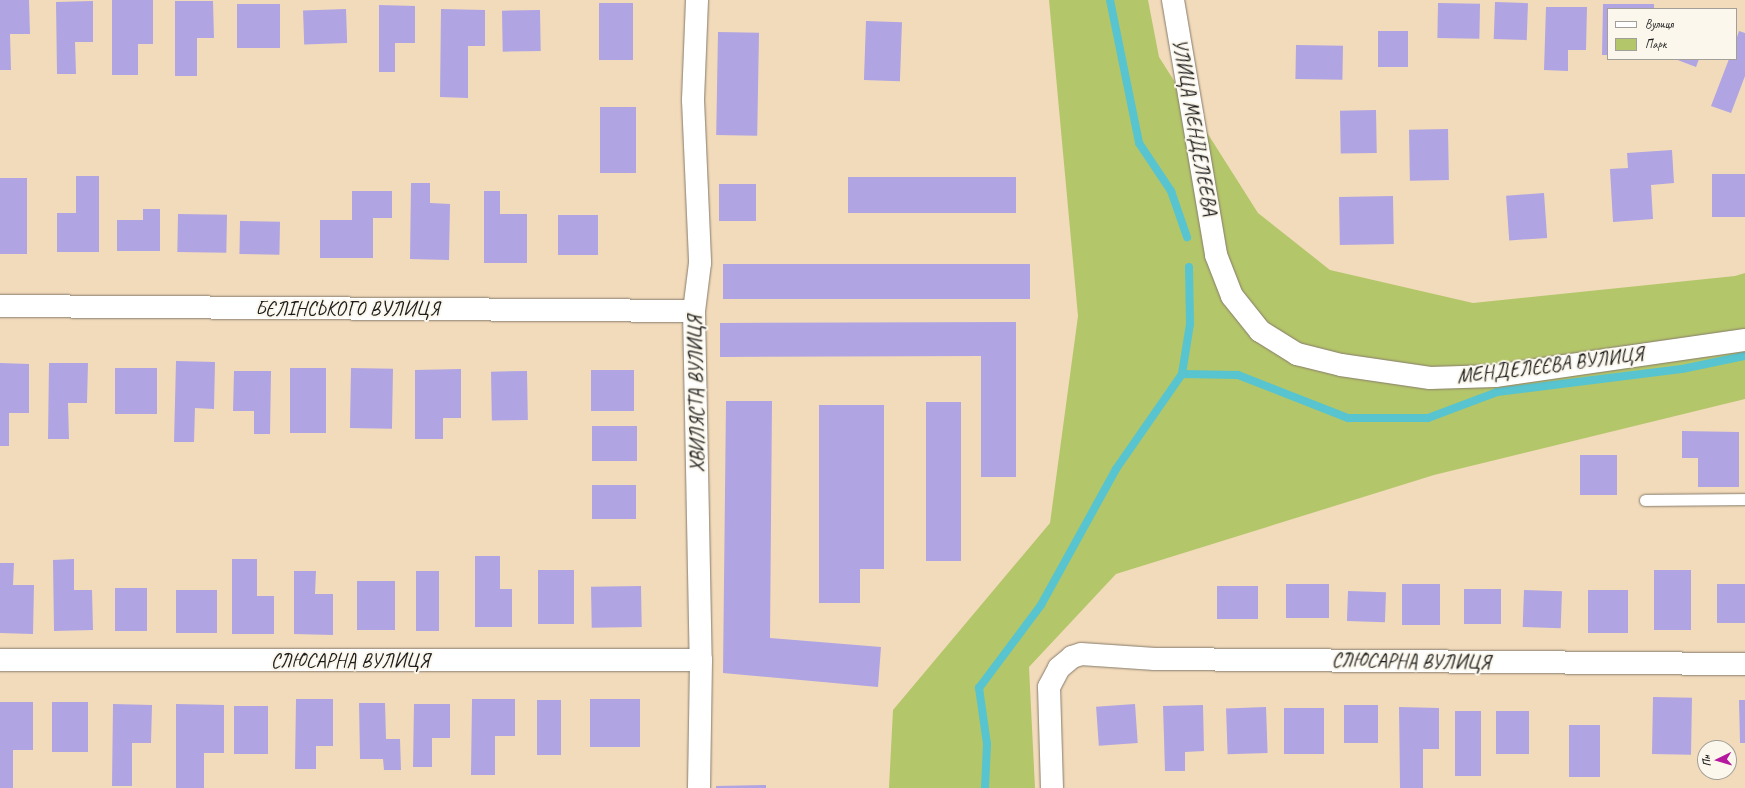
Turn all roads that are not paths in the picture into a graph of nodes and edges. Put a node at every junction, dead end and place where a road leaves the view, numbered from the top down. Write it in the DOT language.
graph roads {
  1 [pos="696,0"];
  2 [pos="1173,0"];
  3 [pos="1216,255"];
  4 [pos="0,306"];
  5 [pos="694,311"];
  6 [pos="1745,340"];
  7 [pos="1745,499"];
  8 [pos="1646,500"];
  9 [pos="0,660"];
  10 [pos="700,660"];
  11 [pos="1745,664"];
  12 [pos="699,788"];
  13 [pos="1052,788"];
  1 -- 5 [label="street, ХВИЛЯСТА ВУЛИЦЯ"];
  2 -- 3 [label="street, УЛИЦА МЕНДЕЛЕЕВА"];
  3 -- 6 [label="street, МЕНДЕЛЄЄВА ВУЛИЦЯ"];
  4 -- 5 [label="street, БЄЛІНСЬКОГО ВУЛИЦЯ"];
  5 -- 10 [label="street, ХВИЛЯСТА ВУЛИЦЯ"];
  7 -- 8 [label="lane"];
  9 -- 10 [label="street, СЛЮСАРНА ВУЛИЦЯ"];
  10 -- 12 [label="street, ХВИЛЯСТА ВУЛИЦЯ"];
  11 -- 13 [label="street, СЛЮСАРНА ВУЛИЦЯ"];
}
